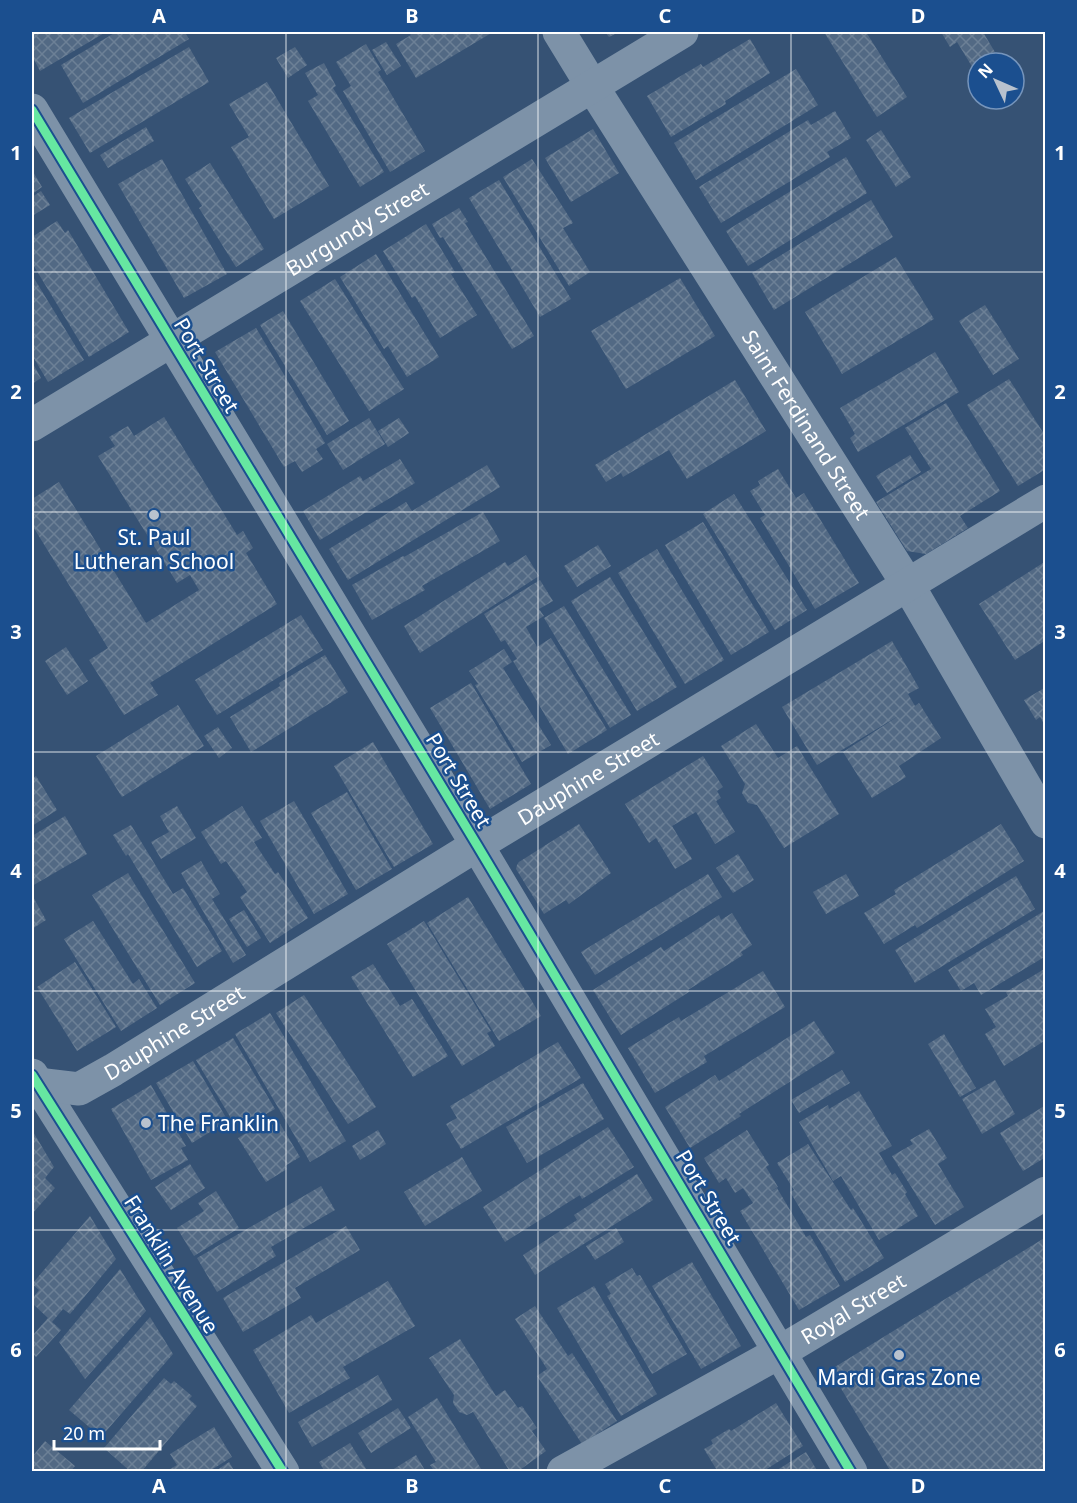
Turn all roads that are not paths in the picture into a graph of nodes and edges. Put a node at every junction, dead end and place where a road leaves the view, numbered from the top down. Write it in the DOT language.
graph roads {
  1 [pos="560,32"];
  2 [pos="682,32"];
  3 [pos="592,86"];
  4 [pos="32,110"];
  5 [pos="171,341"];
  6 [pos="32,425"];
  7 [pos="1046,501"];
  8 [pos="908,585"];
  9 [pos="1046,822"];
  10 [pos="477,845"];
  11 [pos="33,1081"];
  12 [pos="1046,1193"];
  13 [pos="780,1352"];
  14 [pos="283,1472"];
  15 [pos="563,1472"];
  16 [pos="851,1472"];
  1 -- 3 [label="street, Saint Ferdinand Street"];
  2 -- 3 [label="street, Burgundy Street"];
  3 -- 5 [label="street, Burgundy Street"];
  3 -- 8 [label="street, Saint Ferdinand Street"];
  4 -- 5 [label="street, Port Street"];
  5 -- 6 [label="street, Burgundy Street"];
  5 -- 10 [label="street, Port Street"];
  7 -- 8 [label="street, Dauphine Street"];
  8 -- 9 [label="street, Saint Ferdinand Street"];
  8 -- 10 [label="street, Dauphine Street"];
  10 -- 11 [label="street, Dauphine Street"];
  10 -- 13 [label="street, Port Street"];
  11 -- 14 [label="street, Franklin Avenue"];
  12 -- 13 [label="street, Royal Street"];
  13 -- 15 [label="street, Royal Street"];
  13 -- 16 [label="street, Port Street"];
}
